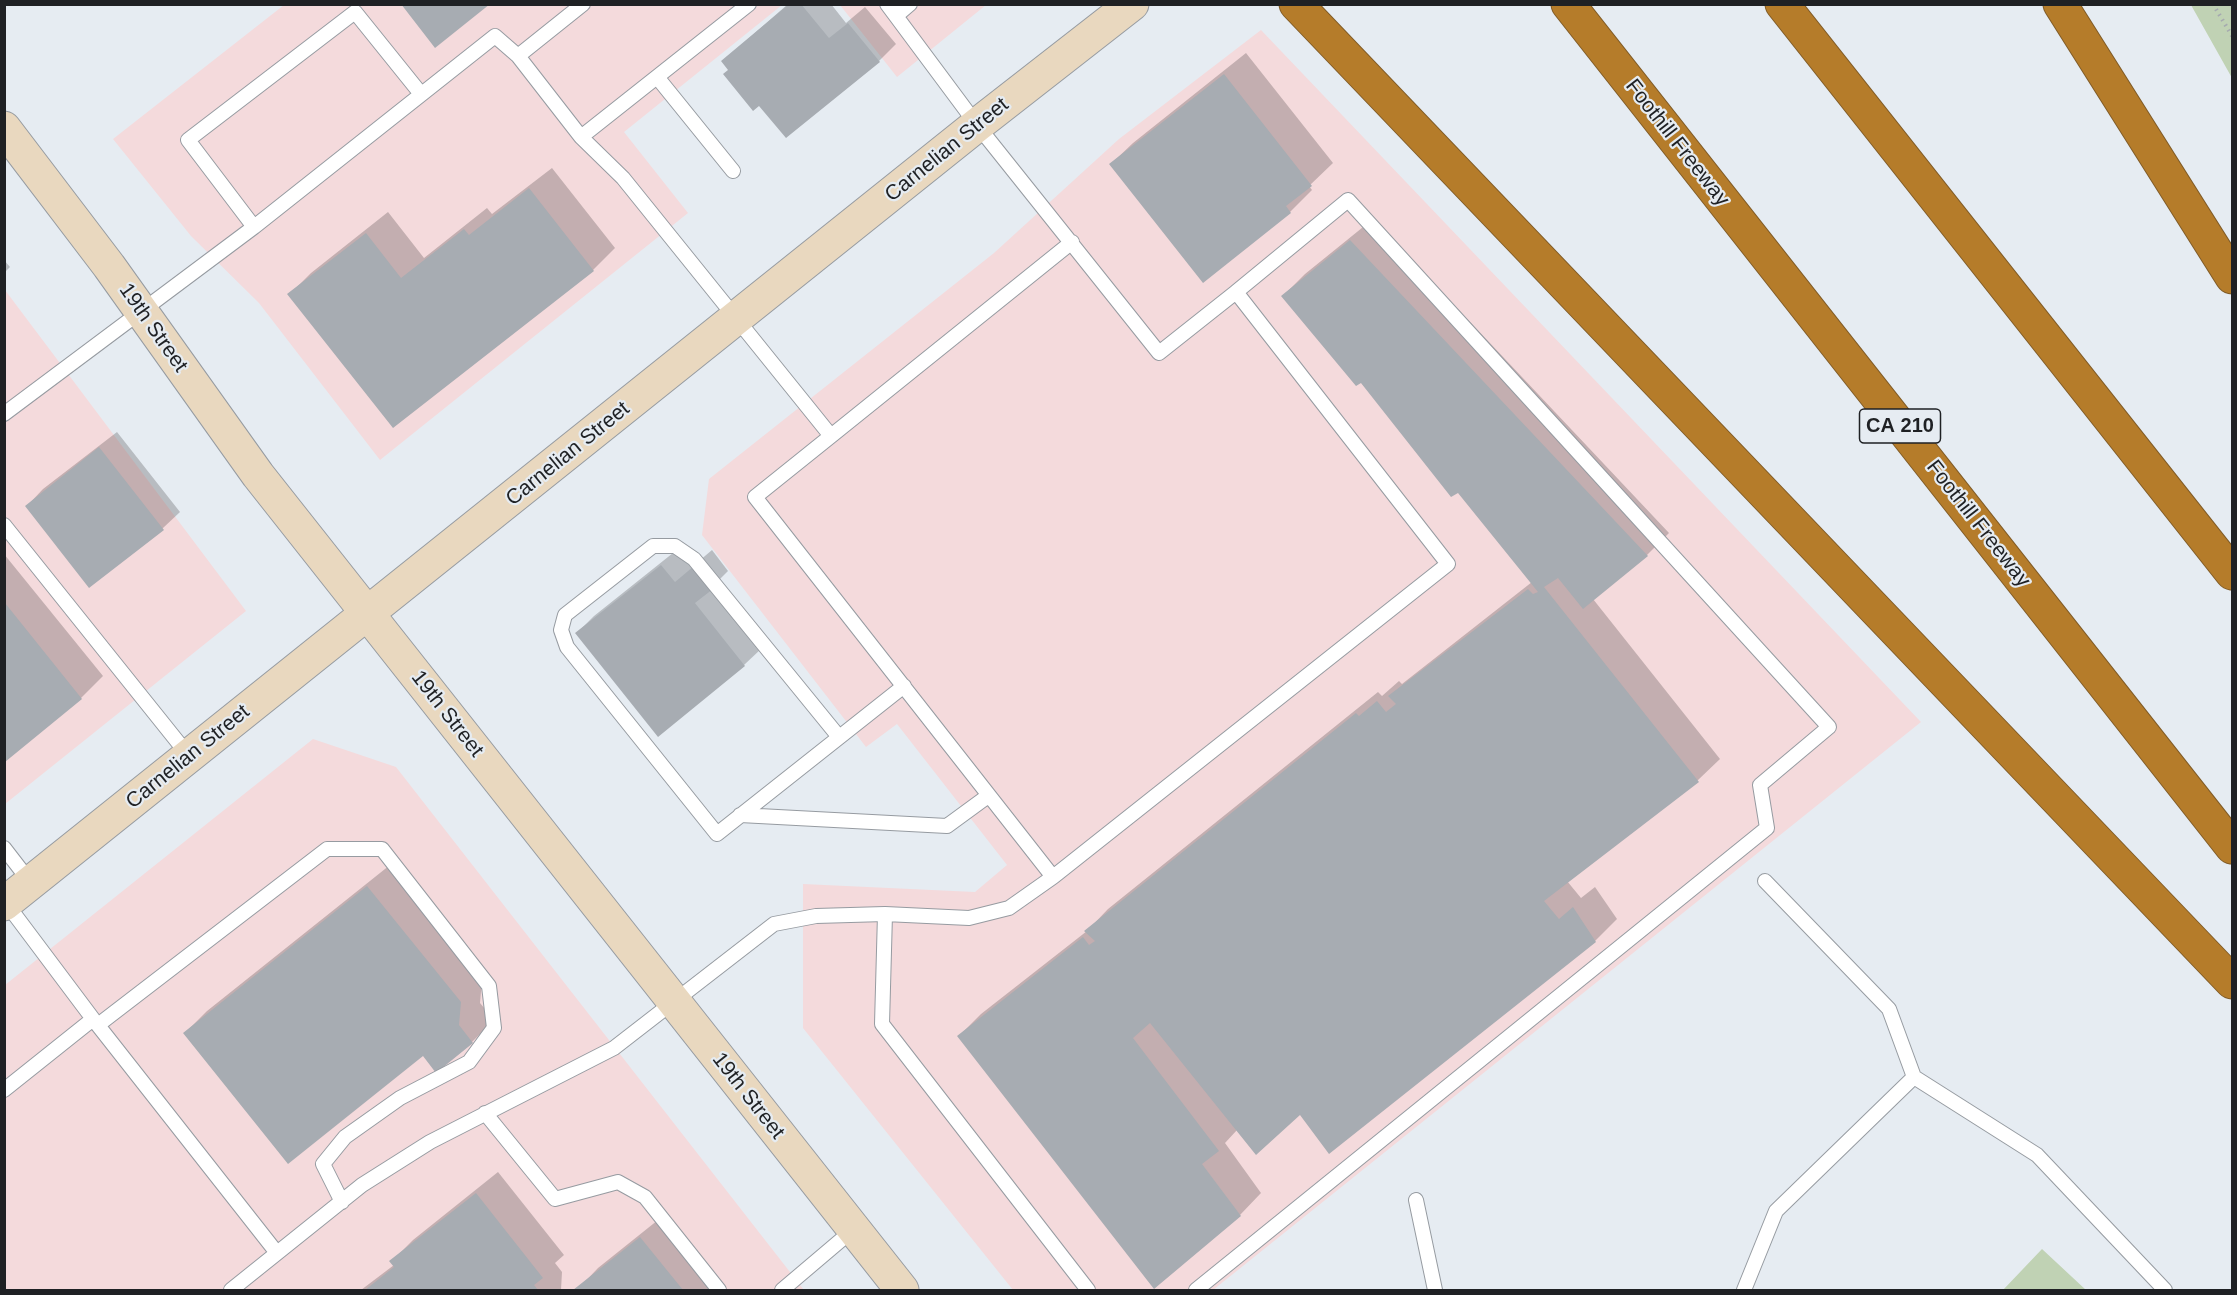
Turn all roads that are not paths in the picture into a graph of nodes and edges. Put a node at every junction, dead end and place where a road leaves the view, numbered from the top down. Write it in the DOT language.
graph roads {
  1 [pos="583,4"];
  2 [pos="748,4"];
  3 [pos="887,4"];
  4 [pos="910,4"];
  5 [pos="1132,4"];
  6 [pos="1296,4"];
  7 [pos="1568,4"];
  8 [pos="1782,4"];
  9 [pos="2060,4"];
  10 [pos="896,16"];
  11 [pos="518,56"];
  12 [pos="657,77"];
  13 [pos="421,94"];
  14 [pos="977,125"];
  15 [pos="4,128"];
  16 [pos="581,137"];
  17 [pos="733,171"];
  18 [pos="254,227"];
  19 [pos="1072,242"];
  20 [pos="2232,277"];
  21 [pos="1236,292"];
  22 [pos="140,312"];
  23 [pos="738,318"];
  24 [pos="4,414"];
  25 [pos="831,436"];
  26 [pos="4,525"];
  27 [pos="2232,573"];
  28 [pos="368,614"];
  29 [pos="904,686"];
  30 [pos="839,737"];
  31 [pos="189,756"];
  32 [pos="988,796"];
  33 [pos="740,815"];
  34 [pos="2232,847"];
  35 [pos="4,848"];
  36 [pos="1053,877"];
  37 [pos="1765,881"];
  38 [pos="31,883"];
  39 [pos="5,904"];
  40 [pos="885,914"];
  41 [pos="2232,982"];
  42 [pos="674,1001"];
  43 [pos="95,1022"];
  44 [pos="1914,1077"];
  45 [pos="4,1090"];
  46 [pos="485,1113"];
  47 [pos="1416,1200"];
  48 [pos="342,1202"];
  49 [pos="854,1229"];
  50 [pos="277,1253"];
  51 [pos="231,1290"];
  52 [pos="719,1290"];
  53 [pos="782,1290"];
  54 [pos="902,1290"];
  55 [pos="1088,1290"];
  56 [pos="1196,1290"];
  57 [pos="1435,1290"];
  58 [pos="1744,1290"];
  59 [pos="2165,1290"];
  1 -- 11 [label="lane"];
  2 -- 12 [label="lane"];
  3 -- 10 [label="lane"];
  4 -- 10 [label="lane"];
  5 -- 14 [label="main road, Carnelian Street"];
  6 -- 41 [label="highway"];
  7 -- 34 [label="highway, Foothill Freeway / CA 210"];
  8 -- 27 [label="highway"];
  9 -- 20 [label="highway"];
  10 -- 14 [label="lane"];
  11 -- 13 [label="lane"];
  11 -- 16 [label="lane"];
  12 -- 16 [label="lane"];
  12 -- 17 [label="lane"];
  13 -- 18 [label="lane"];
  13 -- 18 [label="lane"];
  14 -- 19 [label="lane"];
  14 -- 23 [label="main road, Carnelian Street"];
  15 -- 22 [label="main road, 19th Street"];
  16 -- 23 [label="lane"];
  18 -- 22 [label="lane"];
  19 -- 21 [label="lane"];
  19 -- 25 [label="lane"];
  21 -- 36 [label="lane"];
  21 -- 56 [label="lane"];
  22 -- 24 [label="lane"];
  22 -- 28 [label="main road, 19th Street"];
  23 -- 25 [label="lane"];
  23 -- 28 [label="main road, Carnelian Street"];
  25 -- 29 [label="lane"];
  26 -- 31 [label="lane"];
  28 -- 31 [label="main road, Carnelian Street"];
  28 -- 42 [label="main road, 19th Street"];
  29 -- 30 [label="lane"];
  29 -- 32 [label="lane"];
  30 -- 33 [label="lane"];
  30 -- 33 [label="lane"];
  31 -- 38 [label="main road, Carnelian Street"];
  32 -- 33 [label="lane"];
  32 -- 36 [label="lane"];
  35 -- 38 [label="lane"];
  36 -- 40 [label="lane"];
  37 -- 44 [label="lane"];
  38 -- 39 [label="main road, Carnelian Street"];
  39 -- 43 [label="lane"];
  40 -- 42 [label="lane"];
  40 -- 55 [label="lane"];
  42 -- 46 [label="lane"];
  42 -- 49 [label="main road, 19th Street"];
  43 -- 45 [label="lane"];
  43 -- 48 [label="lane"];
  43 -- 50 [label="lane"];
  44 -- 58 [label="lane"];
  44 -- 59 [label="lane"];
  46 -- 48 [label="lane"];
  46 -- 52 [label="lane"];
  47 -- 57 [label="lane"];
  48 -- 50 [label="lane"];
  49 -- 53 [label="lane"];
  49 -- 54 [label="main road, 19th Street"];
  50 -- 51 [label="lane"];
}
